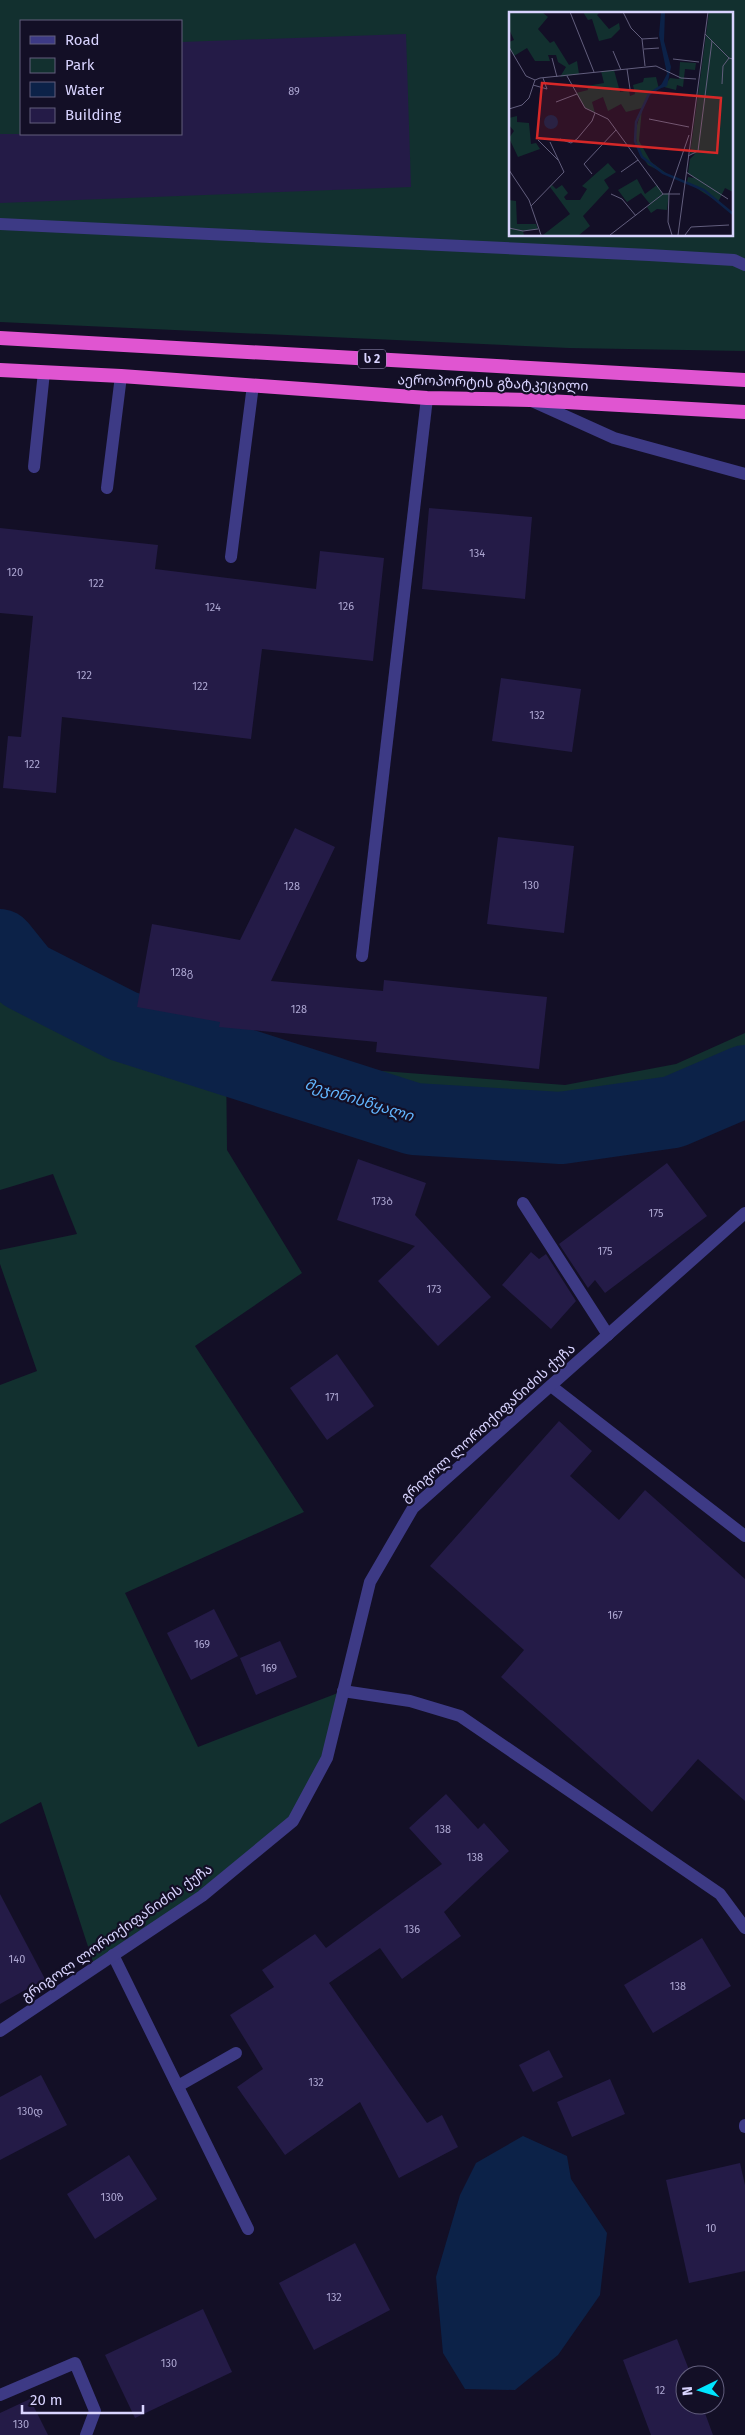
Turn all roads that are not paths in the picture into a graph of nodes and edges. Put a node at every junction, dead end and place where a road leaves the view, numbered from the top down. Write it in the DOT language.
graph roads {
  1 [pos="0,224"];
  2 [pos="745,265"];
  3 [pos="0,338"];
  4 [pos="0,370"];
  5 [pos="44,372"];
  6 [pos="120,376"];
  7 [pos="745,380"];
  8 [pos="253,385"];
  9 [pos="427,398"];
  10 [pos="530,400"];
  11 [pos="745,412"];
  12 [pos="34,467"];
  13 [pos="745,474"];
  14 [pos="107,488"];
  15 [pos="232,557"];
  16 [pos="362,956"];
  17 [pos="523,1204"];
  18 [pos="745,1213"];
  19 [pos="608,1335"];
  20 [pos="551,1386"];
  21 [pos="745,1536"];
  22 [pos="343,1692"];
  23 [pos="745,1928"];
  24 [pos="113,1955"];
  25 [pos="0,2031"];
  26 [pos="236,2052"];
  27 [pos="178,2086"];
  28 [pos="248,2229"];
  29 [pos="0,2395"];
  30 [pos="86,2435"];
  1 -- 2 [label="street"];
  3 -- 7 [label="highway, აეროპორტის გზატკეცილი / ს 2"];
  4 -- 5 [label="highway, აეროპორტის გზატკეცილი"];
  5 -- 6 [label="highway, აეროპორტის გზატკეცილი"];
  5 -- 12 [label="street"];
  6 -- 8 [label="highway, აეროპორტის გზატკეცილი"];
  6 -- 14 [label="street"];
  8 -- 9 [label="highway, აეროპორტის გზატკეცილი"];
  8 -- 15 [label="street"];
  9 -- 10 [label="highway, აეროპორტის გზატკეცილი"];
  9 -- 16 [label="street"];
  10 -- 11 [label="highway, აეროპორტის გზატკეცილი"];
  10 -- 13 [label="street"];
  17 -- 19 [label="street"];
  18 -- 19 [label="street, გრიგოლ ლორთქიფანიძის ქუჩა"];
  19 -- 20 [label="street, გრიგოლ ლორთქიფანიძის ქუჩა"];
  20 -- 21 [label="street"];
  20 -- 22 [label="street, გრიგოლ ლორთქიფანიძის ქუჩა"];
  22 -- 23 [label="street"];
  22 -- 24 [label="street, გრიგოლ ლორთქიფანიძის ქუჩა"];
  24 -- 25 [label="street, გრიგოლ ლორთქიფანიძის ქუჩა"];
  24 -- 27 [label="street"];
  26 -- 27 [label="street"];
  27 -- 28 [label="street"];
  29 -- 30 [label="street"];
}
